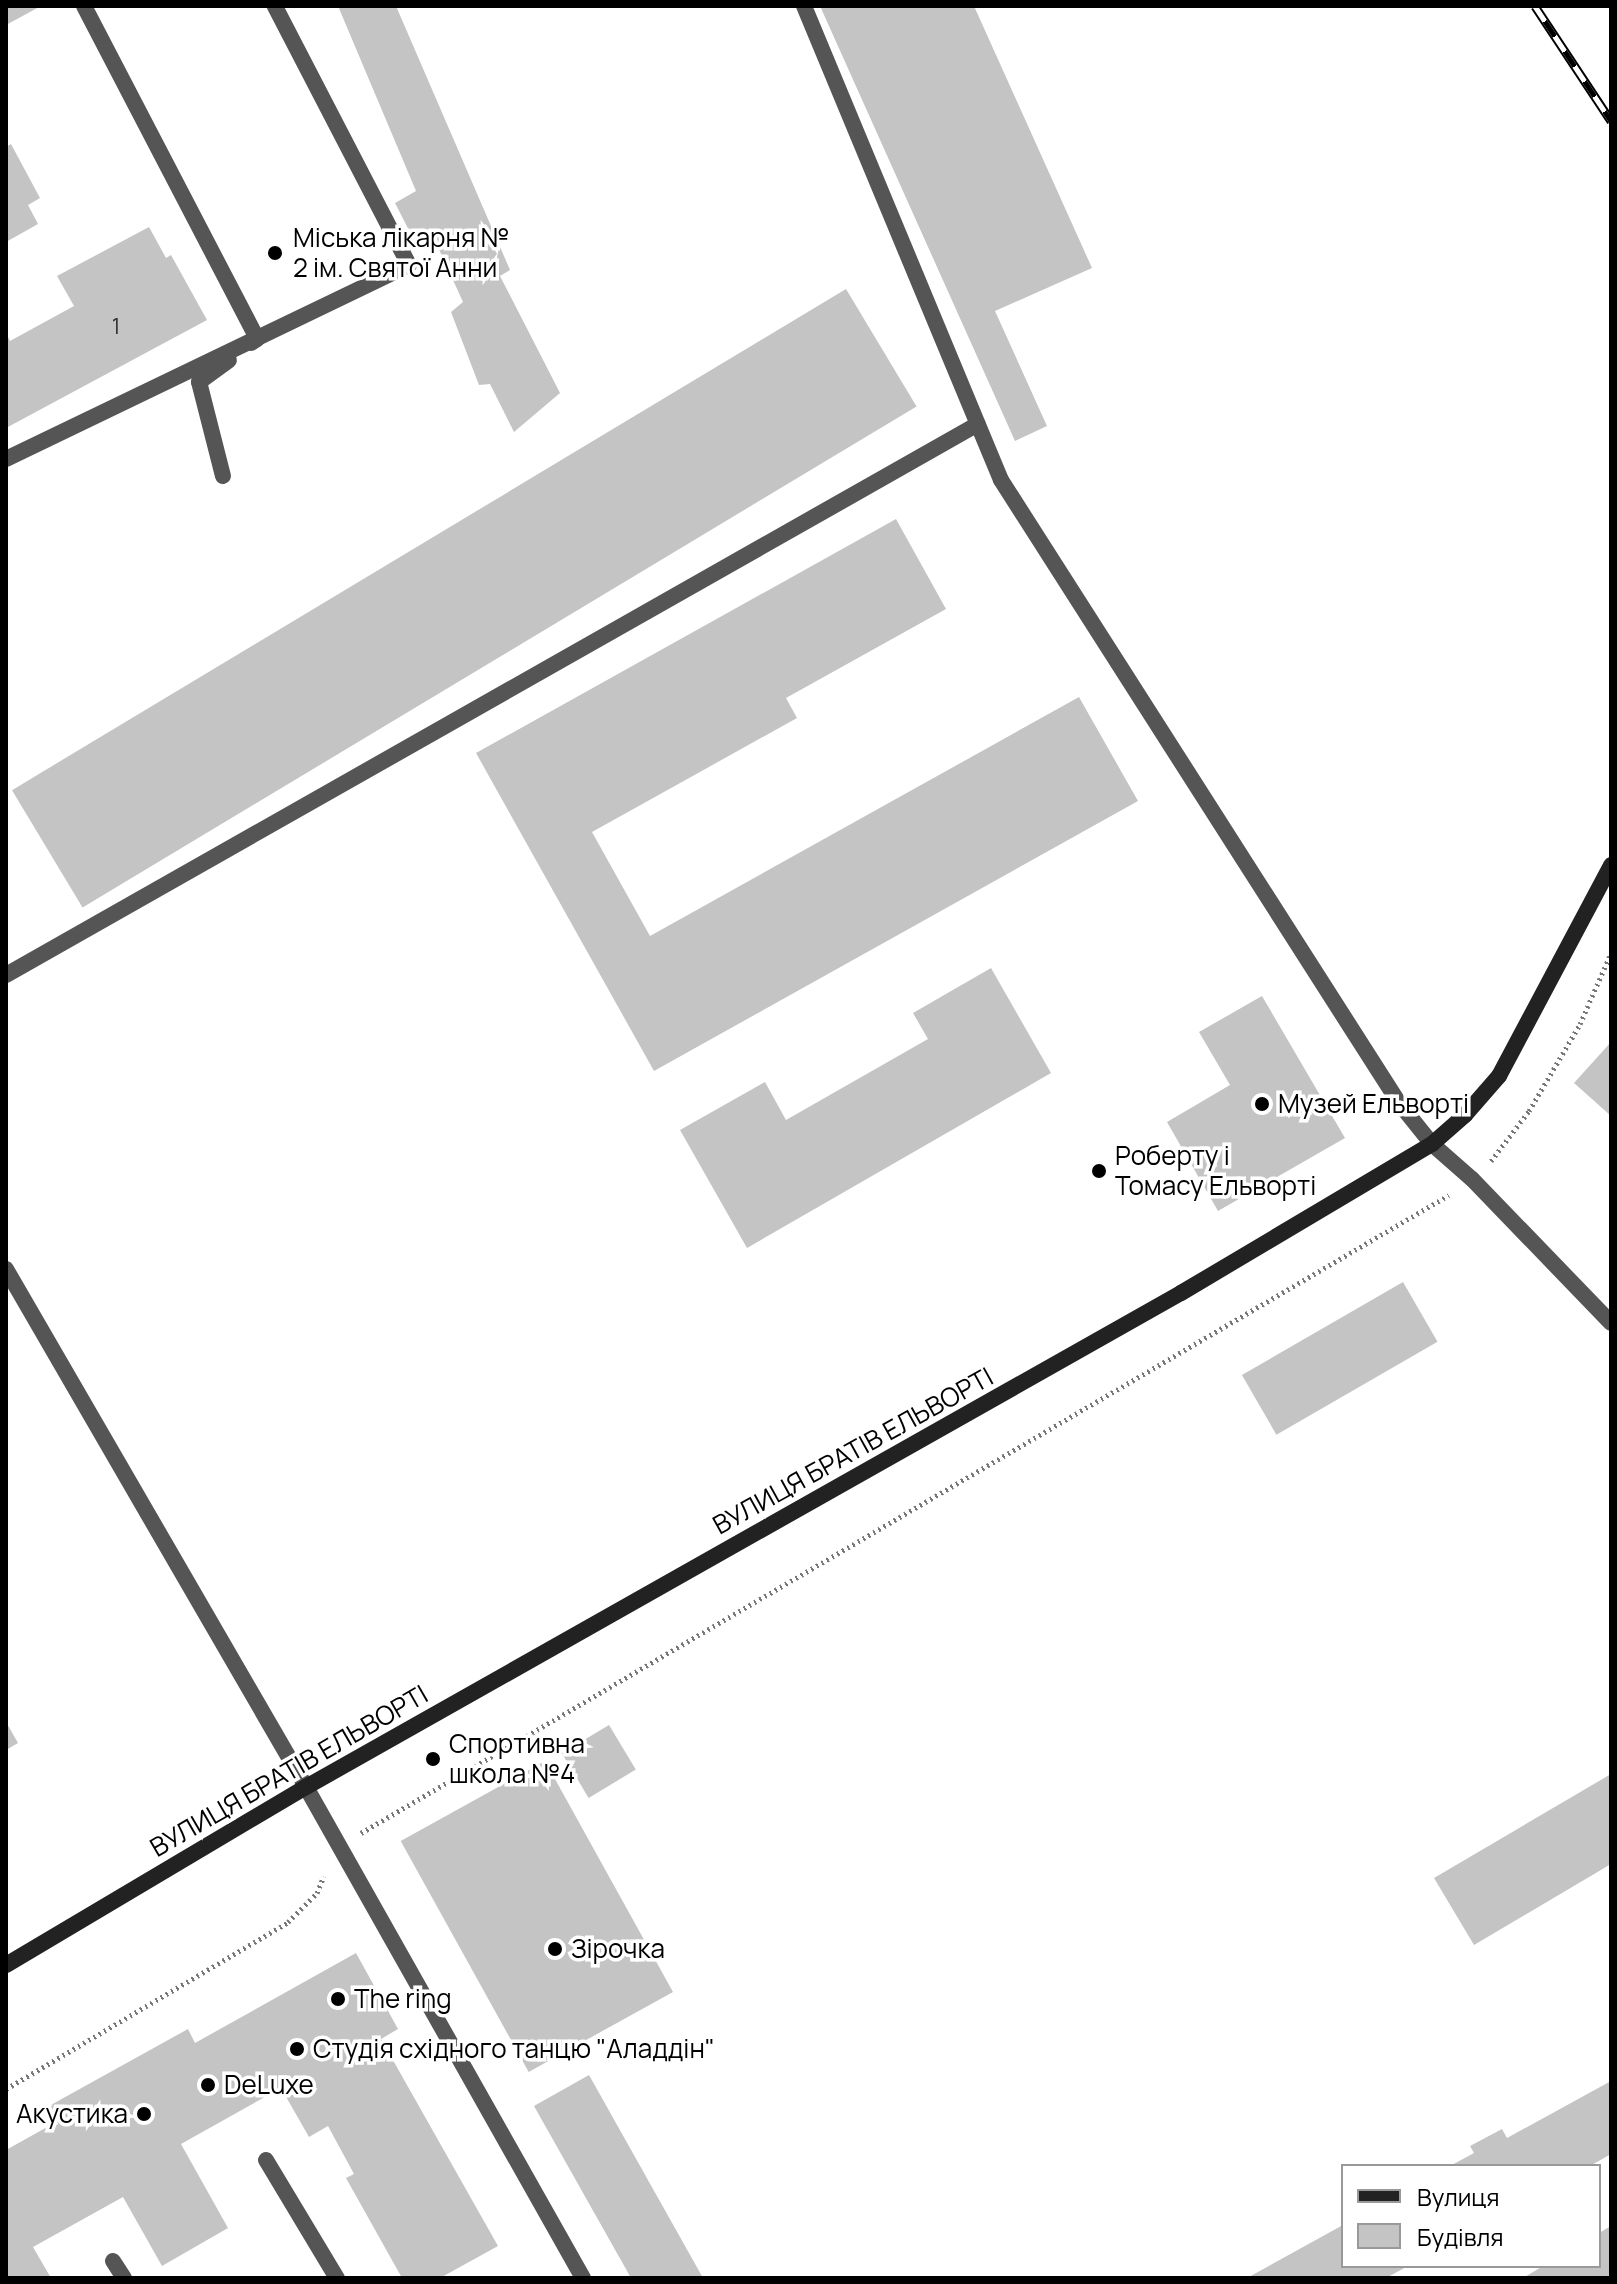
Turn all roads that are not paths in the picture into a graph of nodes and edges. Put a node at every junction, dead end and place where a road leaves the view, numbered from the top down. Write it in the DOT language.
graph roads {
  1 [pos="84,6"];
  2 [pos="275,6"];
  3 [pos="804,6"];
  4 [pos="257,339"];
  5 [pos="978,424"];
  6 [pos="6,459"];
  7 [pos="223,476"];
  8 [pos="1611,865"];
  9 [pos="6,975"];
  10 [pos="1432,1144"];
  11 [pos="6,1269"];
  12 [pos="1611,1323"];
  13 [pos="306,1787"];
  14 [pos="6,1965"];
  15 [pos="266,2160"];
  16 [pos="113,2261"];
  17 [pos="124,2278"];
  18 [pos="337,2278"];
  19 [pos="583,2278"];
  1 -- 4 [label="lane"];
  2 -- 4 [label="lane"];
  3 -- 5 [label="lane"];
  4 -- 6 [label="lane"];
  4 -- 7 [label="lane"];
  5 -- 9 [label="lane"];
  5 -- 10 [label="lane"];
  8 -- 10 [label="main road, ВУЛИЦЯ БРАТІВ ЕЛЬВОРТІ"];
  10 -- 12 [label="lane"];
  10 -- 13 [label="main road, ВУЛИЦЯ БРАТІВ ЕЛЬВОРТІ"];
  11 -- 13 [label="lane"];
  13 -- 14 [label="main road, ВУЛИЦЯ БРАТІВ ЕЛЬВОРТІ"];
  13 -- 19 [label="lane"];
  15 -- 18 [label="lane"];
  16 -- 17 [label="lane"];
}
